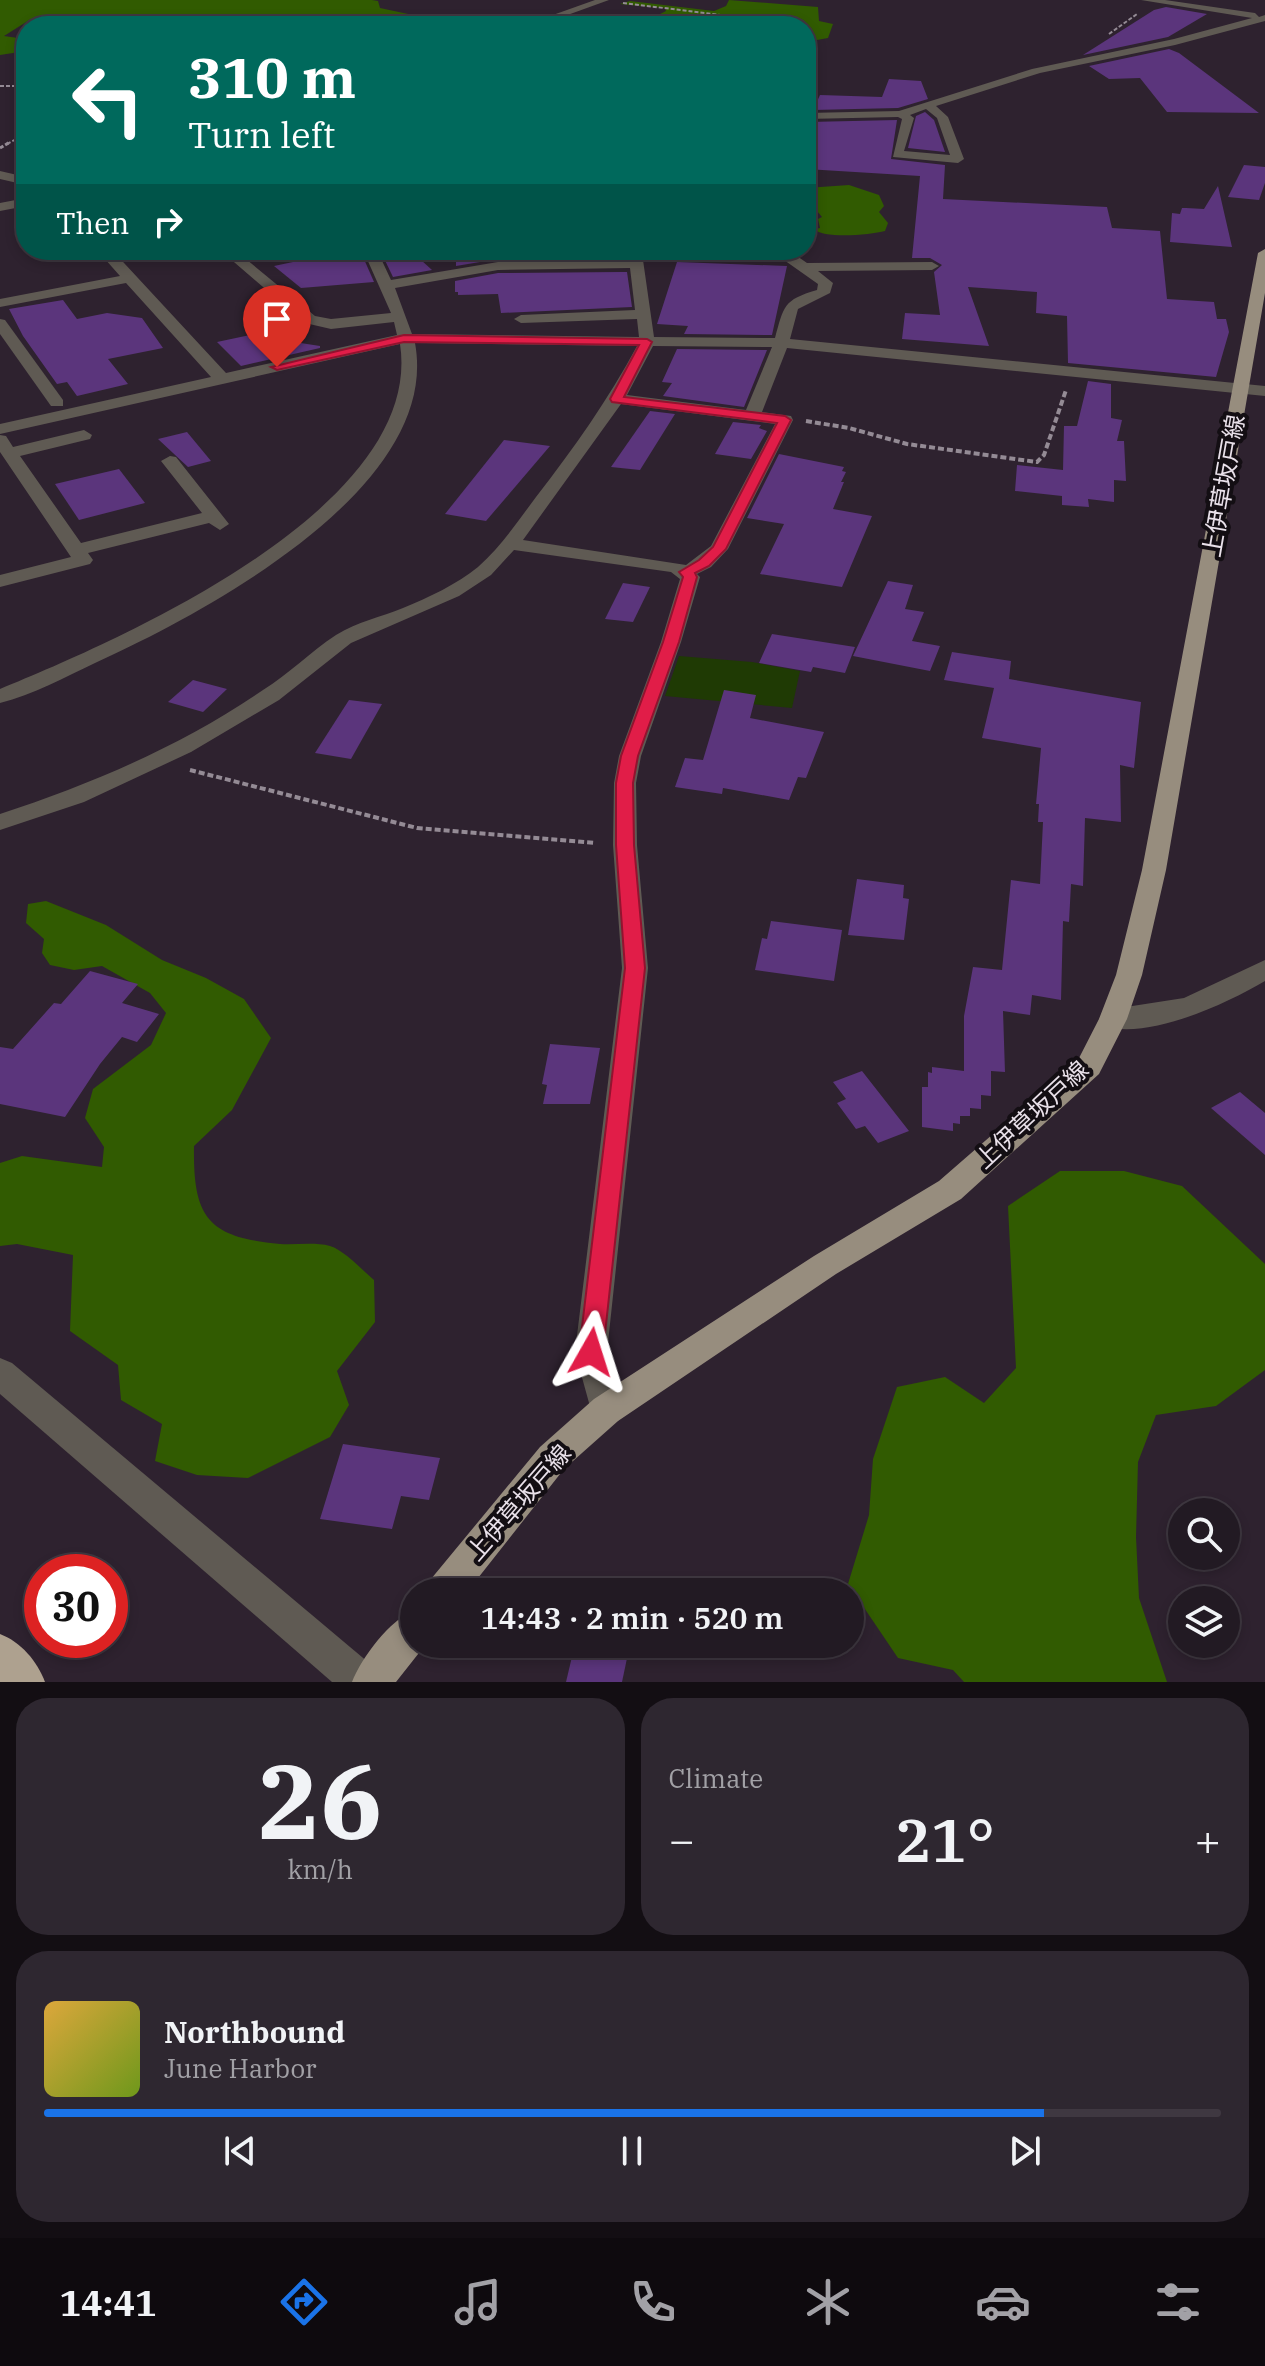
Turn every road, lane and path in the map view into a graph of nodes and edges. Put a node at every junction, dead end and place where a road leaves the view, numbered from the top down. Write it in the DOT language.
graph roads {
  1 [pos="603,0"];
  2 [pos="1146,0"];
  3 [pos="556,16"];
  4 [pos="589,16"];
  5 [pos="729,16"];
  6 [pos="1265,18"];
  7 [pos="928,105"];
  8 [pos="900,114"];
  9 [pos="816,116"];
  10 [pos="1265,253"];
  11 [pos="113,260"];
  12 [pos="239,260"];
  13 [pos="375,260"];
  14 [pos="590,260"];
  15 [pos="636,260"];
  16 [pos="794,260"];
  17 [pos="932,266"];
  18 [pos="807,267"];
  19 [pos="130,278"];
  20 [pos="386,285"];
  21 [pos="0,303"];
  22 [pos="644,314"];
  23 [pos="398,317"];
  24 [pos="521,319"];
  25 [pos="0,323"];
  26 [pos="404,338"];
  27 [pos="647,342"];
  28 [pos="781,343"];
  29 [pos="22,353"];
  30 [pos="0,358"];
  31 [pos="1072,372"];
  32 [pos="222,379"];
  33 [pos="1253,389"];
  34 [pos="617,399"];
  35 [pos="124,401"];
  36 [pos="57,403"];
  37 [pos="753,414"];
  38 [pos="141,419"];
  39 [pos="785,420"];
  40 [pos="0,429"];
  41 [pos="84,435"];
  42 [pos="4,446"];
  43 [pos="170,461"];
  44 [pos="510,544"];
  45 [pos="77,550"];
  46 [pos="686,572"];
  47 [pos="0,581"];
  48 [pos="0,697"];
  49 [pos="153,761"];
  50 [pos="0,822"];
  51 [pos="625,845"];
  52 [pos="1265,969"];
  53 [pos="1113,1019"];
  54 [pos="0,1373"];
  55 [pos="606,1410"];
  56 [pos="455,1578"];
  57 [pos="400,1646"];
  58 [pos="0,1653"];
  59 [pos="26,1682"];
  60 [pos="361,1682"];
  61 [pos="371,1682"];
  1 -- 3 [label="street"];
  1 -- 4 [label="street"];
  1 -- 5 [label="path"];
  2 -- 6 [label="street"];
  6 -- 7 [label="street"];
  7 -- 8 [label="street"];
  7 -- 8 [label="street"];
  8 -- 9 [label="street"];
  10 -- 33 [label="main road, 上伊草坂戸線"];
  11 -- 19 [label="street"];
  12 -- 23 [label="street"];
  13 -- 20 [label="street"];
  14 -- 20 [label="street"];
  15 -- 22 [label="street"];
  16 -- 18 [label="street"];
  17 -- 18 [label="street"];
  18 -- 28 [label="street"];
  19 -- 21 [label="street"];
  19 -- 32 [label="street"];
  20 -- 23 [label="street"];
  22 -- 24 [label="street"];
  22 -- 27 [label="street"];
  23 -- 26 [label="street"];
  25 -- 29 [label="street"];
  26 -- 27 [label="street"];
  26 -- 32 [label="street"];
  26 -- 48 [label="street"];
  27 -- 28 [label="street"];
  27 -- 34 [label="street"];
  28 -- 31 [label="street"];
  28 -- 37 [label="street"];
  29 -- 30 [label="street"];
  29 -- 36 [label="street"];
  31 -- 33 [label="street"];
  31 -- 39 [label="path"];
  32 -- 35 [label="street"];
  33 -- 53 [label="main road, 上伊草坂戸線"];
  34 -- 37 [label="street"];
  34 -- 44 [label="street"];
  35 -- 38 [label="street"];
  35 -- 40 [label="street"];
  37 -- 39 [label="street"];
  39 -- 46 [label="street"];
  41 -- 42 [label="street"];
  42 -- 45 [label="street"];
  43 -- 45 [label="street"];
  44 -- 46 [label="street"];
  44 -- 49 [label="street"];
  45 -- 47 [label="street"];
  46 -- 51 [label="street"];
  49 -- 50 [label="street"];
  49 -- 51 [label="path"];
  51 -- 55 [label="street"];
  52 -- 53 [label="street"];
  53 -- 55 [label="main road, 上伊草坂戸線"];
  54 -- 60 [label="street"];
  55 -- 56 [label="main road, 上伊草坂戸線"];
  57 -- 61 [label="main road"];
  58 -- 59 [label="highway"];
}
